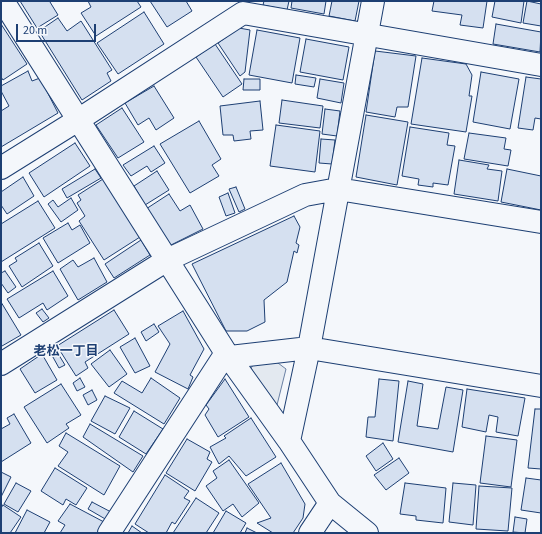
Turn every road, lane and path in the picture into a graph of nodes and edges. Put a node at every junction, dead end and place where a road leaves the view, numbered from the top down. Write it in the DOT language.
graph roads {
  1 [pos="3,1"];
  2 [pos="373,1"];
  3 [pos="243,7"];
  4 [pos="366,36"];
  5 [pos="541,65"];
  6 [pos="78,120"];
  7 [pos="1,168"];
  8 [pos="338,189"];
  9 [pos="541,222"];
  10 [pos="167,260"];
  11 [pos="309,348"];
  12 [pos="228,355"];
  13 [pos="1,364"];
  14 [pos="541,386"];
  15 [pos="289,441"];
  16 [pos="330,503"];
  17 [pos="109,533"];
  18 [pos="310,533"];
  19 [pos="367,533"];
  1 -- 6 [label="street"];
  2 -- 4 [label="street"];
  3 -- 4 [label="street"];
  3 -- 6 [label="street"];
  4 -- 5 [label="street"];
  4 -- 8 [label="street"];
  6 -- 7 [label="street"];
  6 -- 10 [label="street"];
  8 -- 9 [label="street"];
  8 -- 10 [label="street"];
  8 -- 11 [label="street"];
  10 -- 12 [label="street"];
  10 -- 13 [label="street"];
  11 -- 12 [label="street"];
  11 -- 14 [label="street"];
  11 -- 15 [label="street"];
  12 -- 15 [label="street"];
  12 -- 17 [label="street"];
  15 -- 16 [label="street"];
  16 -- 18 [label="street"];
  16 -- 19 [label="street"];
}
